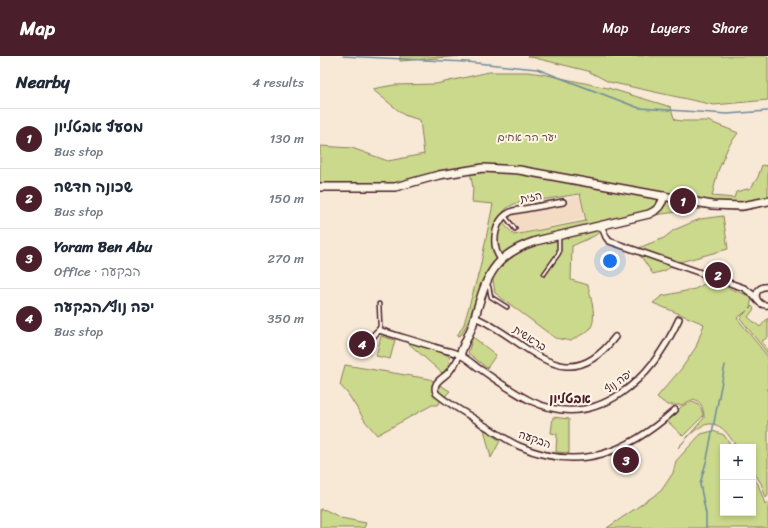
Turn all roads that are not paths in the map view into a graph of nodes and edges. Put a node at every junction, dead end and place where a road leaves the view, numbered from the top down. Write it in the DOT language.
graph roads {
  1 [pos="320,187"];
  2 [pos="664,196"];
  3 [pos="768,201"];
  4 [pos="563,202"];
  5 [pos="505,216"];
  6 [pos="601,225"];
  7 [pos="515,229"];
  8 [pos="559,236"];
  9 [pos="501,260"];
  10 [pos="544,274"];
  11 [pos="486,282"];
  12 [pos="765,286"];
  13 [pos="744,288"];
  14 [pos="757,300"];
  15 [pos="379,304"];
  16 [pos="507,306"];
  17 [pos="767,306"];
  18 [pos="474,317"];
  19 [pos="679,319"];
  20 [pos="379,330"];
  21 [pos="615,337"];
  22 [pos="367,351"];
  23 [pos="460,355"];
  24 [pos="675,410"];
  1 -- 2 [label="main road"];
  2 -- 3 [label="main road"];
  2 -- 6 [label="main road"];
  4 -- 5 [label="street, הזית"];
  5 -- 7 [label="lane"];
  5 -- 9 [label="street"];
  6 -- 8 [label="main road"];
  6 -- 13 [label="street"];
  8 -- 9 [label="main road"];
  8 -- 10 [label="lane"];
  9 -- 11 [label="main road"];
  11 -- 16 [label="lane"];
  11 -- 18 [label="main road"];
  12 -- 13 [label="street"];
  12 -- 14 [label="street"];
  13 -- 14 [label="street"];
  14 -- 17 [label="street"];
  15 -- 20 [label="lane"];
  18 -- 21 [label="street, בראשית"];
  18 -- 23 [label="main road"];
  19 -- 23 [label="street, יפה נוף"];
  20 -- 22 [label="street"];
  20 -- 23 [label="street, יפה נוף"];
  23 -- 24 [label="street, הבקעה"];
}
